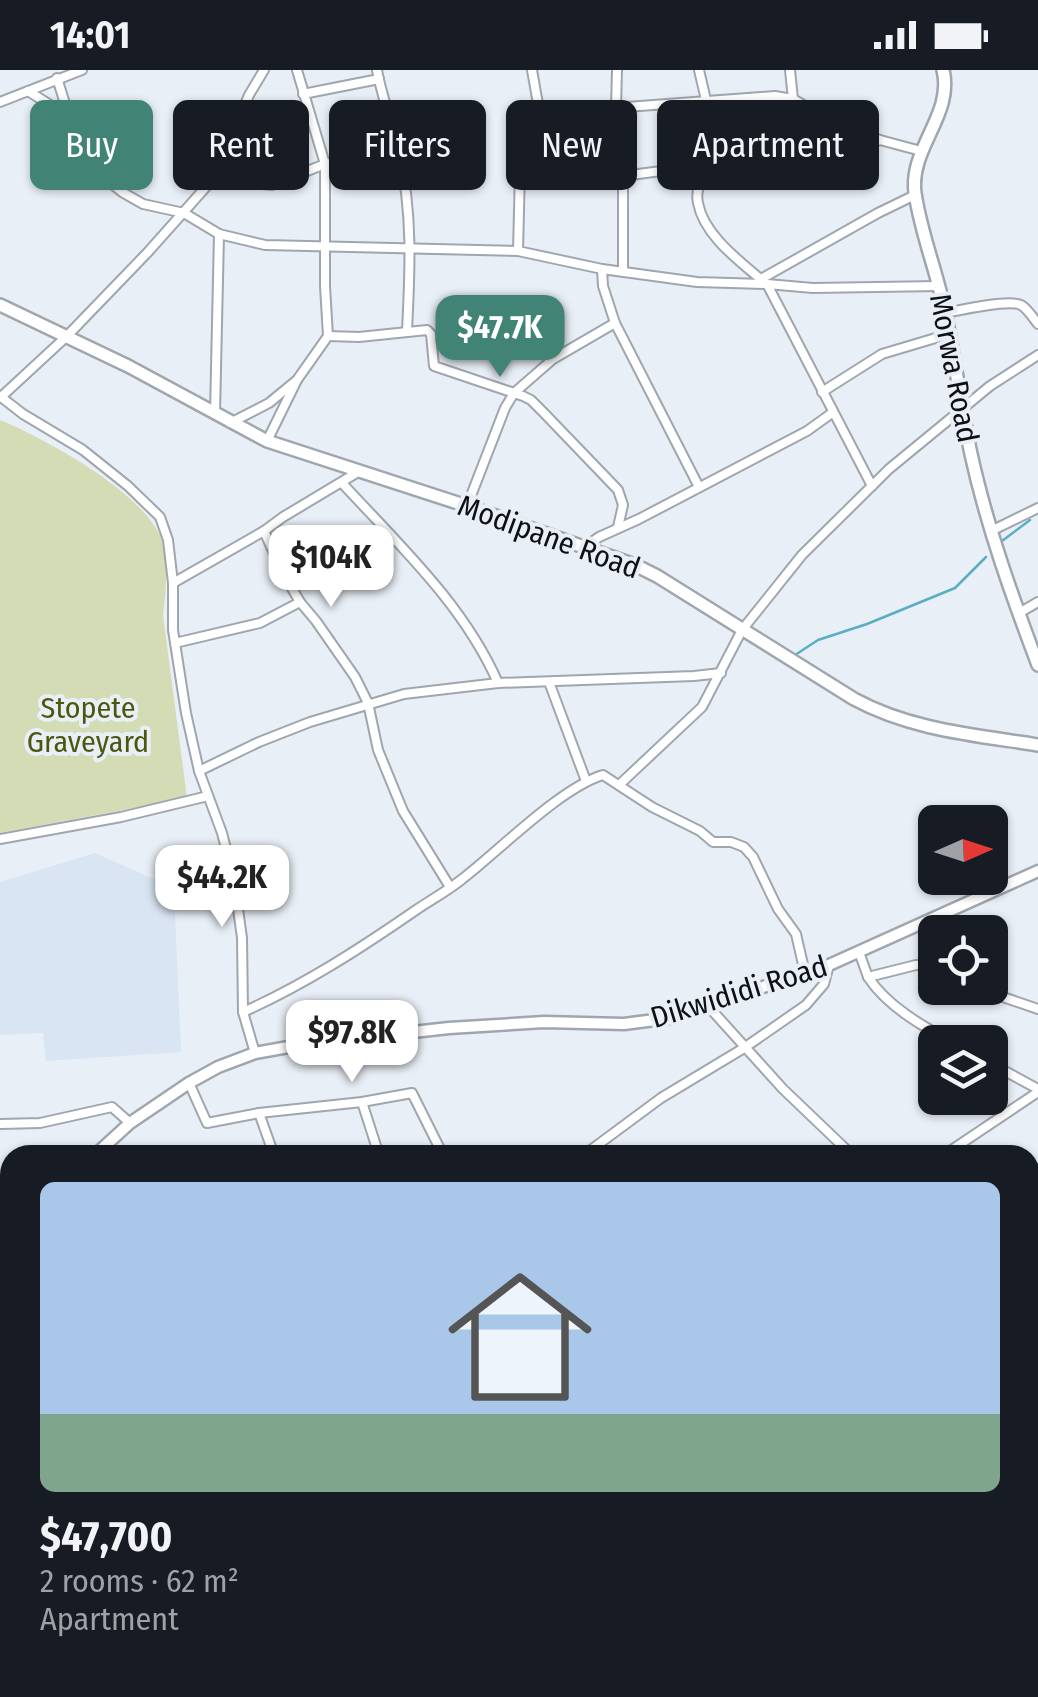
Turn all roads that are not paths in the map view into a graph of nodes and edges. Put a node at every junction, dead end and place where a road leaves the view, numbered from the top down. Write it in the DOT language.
graph roads {
  1 [pos="82,70"];
  2 [pos="264,70"];
  3 [pos="297,70"];
  4 [pos="532,70"];
  5 [pos="616,70"];
  6 [pos="700,70"];
  7 [pos="790,70"];
  8 [pos="943,70"];
  9 [pos="378,74"];
  10 [pos="56,78"];
  11 [pos="28,92"];
  12 [pos="303,94"];
  13 [pos="794,99"];
  14 [pos="43,100"];
  15 [pos="63,100"];
  16 [pos="247,100"];
  17 [pos="385,100"];
  18 [pos="537,100"];
  19 [pos="616,100"];
  20 [pos="706,100"];
  21 [pos="0,102"];
  22 [pos="880,140"];
  23 [pos="921,151"];
  24 [pos="329,163"];
  25 [pos="325,164"];
  26 [pos="309,170"];
  27 [pos="119,190"];
  28 [pos="204,190"];
  29 [pos="404,190"];
  30 [pos="520,190"];
  31 [pos="623,190"];
  32 [pos="698,190"];
  33 [pos="916,196"];
  34 [pos="184,214"];
  35 [pos="219,234"];
  36 [pos="327,245"];
  37 [pos="411,247"];
  38 [pos="518,250"];
  39 [pos="602,269"];
  40 [pos="624,272"];
  41 [pos="764,282"];
  42 [pos="939,286"];
  43 [pos="0,305"];
  44 [pos="945,313"];
  45 [pos="615,323"];
  46 [pos="1038,324"];
  47 [pos="406,332"];
  48 [pos="950,334"];
  49 [pos="67,336"];
  50 [pos="328,336"];
  51 [pos="1038,354"];
  52 [pos="297,380"];
  53 [pos="822,392"];
  54 [pos="514,393"];
  55 [pos="0,397"];
  56 [pos="962,408"];
  57 [pos="832,413"];
  58 [pos="215,414"];
  59 [pos="230,423"];
  60 [pos="267,441"];
  61 [pos="358,472"];
  62 [pos="342,483"];
  63 [pos="872,486"];
  64 [pos="699,487"];
  65 [pos="467,506"];
  66 [pos="1038,508"];
  67 [pos="618,527"];
  68 [pos="264,531"];
  69 [pos="990,531"];
  70 [pos="586,546"];
  71 [pos="172,583"];
  72 [pos="300,602"];
  73 [pos="1038,602"];
  74 [pos="1018,613"];
  75 [pos="742,630"];
  76 [pos="175,643"];
  77 [pos="1038,665"];
  78 [pos="722,673"];
  79 [pos="549,682"];
  80 [pos="498,683"];
  81 [pos="368,703"];
  82 [pos="1038,745"];
  83 [pos="200,771"];
  84 [pos="586,781"];
  85 [pos="619,785"];
  86 [pos="208,796"];
  87 [pos="0,838"];
  88 [pos="1038,872"];
  89 [pos="450,887"];
  90 [pos="859,952"];
  91 [pos="918,964"];
  92 [pos="829,965"];
  93 [pos="805,973"];
  94 [pos="868,977"];
  95 [pos="1008,999"];
  96 [pos="708,1006"];
  97 [pos="1038,1009"];
  98 [pos="243,1012"];
  99 [pos="923,1025"];
  100 [pos="744,1048"];
  101 [pos="254,1053"];
  102 [pos="1008,1074"];
  103 [pos="189,1083"];
  104 [pos="1038,1091"];
  105 [pos="362,1102"];
  106 [pos="260,1114"];
  107 [pos="130,1123"];
  108 [pos="0,1124"];
  109 [pos="106,1145"];
  110 [pos="271,1145"];
  111 [pos="376,1145"];
  112 [pos="438,1145"];
  113 [pos="598,1145"];
  114 [pos="842,1145"];
  115 [pos="959,1145"];
  1 -- 10 [label="street"];
  2 -- 16 [label="street"];
  3 -- 12 [label="street"];
  4 -- 18 [label="street"];
  5 -- 19 [label="street"];
  6 -- 20 [label="street"];
  7 -- 13 [label="street"];
  8 -- 23 [label="main road, Morwa Road"];
  9 -- 12 [label="street"];
  9 -- 17 [label="street"];
  10 -- 11 [label="street"];
  10 -- 15 [label="street"];
  11 -- 14 [label="street"];
  11 -- 21 [label="street"];
  12 -- 25 [label="street"];
  13 -- 20 [label="street"];
  13 -- 22 [label="street"];
  22 -- 23 [label="street"];
  23 -- 33 [label="main road, Morwa Road"];
  24 -- 25 [label="street"];
  25 -- 26 [label="street"];
  25 -- 36 [label="street"];
  27 -- 34 [label="street"];
  28 -- 34 [label="street"];
  29 -- 37 [label="street"];
  30 -- 38 [label="street"];
  31 -- 40 [label="street"];
  32 -- 41 [label="street"];
  33 -- 41 [label="street"];
  33 -- 42 [label="main road, Morwa Road"];
  34 -- 35 [label="street"];
  34 -- 49 [label="street"];
  35 -- 36 [label="street"];
  35 -- 58 [label="street"];
  36 -- 37 [label="street"];
  36 -- 50 [label="street"];
  37 -- 38 [label="street"];
  37 -- 47 [label="street"];
  38 -- 39 [label="street"];
  39 -- 40 [label="street"];
  39 -- 45 [label="street"];
  40 -- 41 [label="street"];
  41 -- 42 [label="street"];
  41 -- 53 [label="street"];
  42 -- 44 [label="main road, Morwa Road"];
  43 -- 49 [label="main road, Modipane Road"];
  44 -- 46 [label="street"];
  44 -- 48 [label="main road, Morwa Road"];
  45 -- 54 [label="street"];
  45 -- 64 [label="street"];
  47 -- 50 [label="street"];
  47 -- 54 [label="street"];
  48 -- 53 [label="street"];
  48 -- 56 [label="main road, Morwa Road"];
  49 -- 55 [label="street"];
  49 -- 58 [label="main road, Modipane Road"];
  50 -- 52 [label="street"];
  51 -- 56 [label="street"];
  52 -- 59 [label="street"];
  52 -- 60 [label="street"];
  53 -- 57 [label="street"];
  54 -- 65 [label="street"];
  54 -- 67 [label="street"];
  55 -- 71 [label="street"];
  56 -- 63 [label="street"];
  56 -- 69 [label="main road, Morwa Road"];
  57 -- 63 [label="street"];
  57 -- 64 [label="street"];
  58 -- 59 [label="main road, Modipane Road"];
  59 -- 60 [label="main road, Modipane Road"];
  60 -- 61 [label="main road, Modipane Road"];
  61 -- 62 [label="street"];
  61 -- 65 [label="main road, Modipane Road"];
  62 -- 68 [label="street"];
  62 -- 80 [label="street"];
  63 -- 75 [label="street"];
  64 -- 67 [label="street"];
  65 -- 70 [label="main road, Modipane Road"];
  66 -- 69 [label="street"];
  67 -- 70 [label="street"];
  68 -- 71 [label="street"];
  68 -- 72 [label="street"];
  69 -- 74 [label="main road, Morwa Road"];
  70 -- 75 [label="main road, Modipane Road"];
  71 -- 76 [label="street"];
  72 -- 76 [label="street"];
  72 -- 81 [label="street"];
  73 -- 74 [label="street"];
  74 -- 77 [label="main road, Morwa Road"];
  75 -- 78 [label="street"];
  75 -- 82 [label="main road, Modipane Road"];
  76 -- 83 [label="street"];
  78 -- 79 [label="street"];
  78 -- 85 [label="street"];
  79 -- 80 [label="street"];
  79 -- 84 [label="street"];
  80 -- 81 [label="street"];
  81 -- 83 [label="street"];
  81 -- 89 [label="street"];
  83 -- 86 [label="street"];
  84 -- 85 [label="street"];
  84 -- 89 [label="street"];
  85 -- 93 [label="street"];
  86 -- 87 [label="street"];
  86 -- 98 [label="street"];
  88 -- 90 [label="street, Dikwididi Road"];
  89 -- 98 [label="street"];
  90 -- 92 [label="street, Dikwididi Road"];
  90 -- 94 [label="street"];
  91 -- 94 [label="street"];
  92 -- 93 [label="street, Dikwididi Road"];
  92 -- 100 [label="street"];
  93 -- 96 [label="street, Dikwididi Road"];
  94 -- 99 [label="street"];
  95 -- 97 [label="street"];
  96 -- 100 [label="street"];
  96 -- 101 [label="street, Dikwididi Road"];
  98 -- 101 [label="street"];
  100 -- 113 [label="street"];
  100 -- 114 [label="street"];
  101 -- 103 [label="street, Dikwididi Road"];
  102 -- 104 [label="street"];
  103 -- 106 [label="street"];
  103 -- 107 [label="street, Dikwididi Road"];
  104 -- 115 [label="street"];
  105 -- 106 [label="street"];
  105 -- 111 [label="street"];
  105 -- 112 [label="street"];
  106 -- 110 [label="street"];
  107 -- 108 [label="street"];
  107 -- 109 [label="street, Dikwididi Road"];
}
